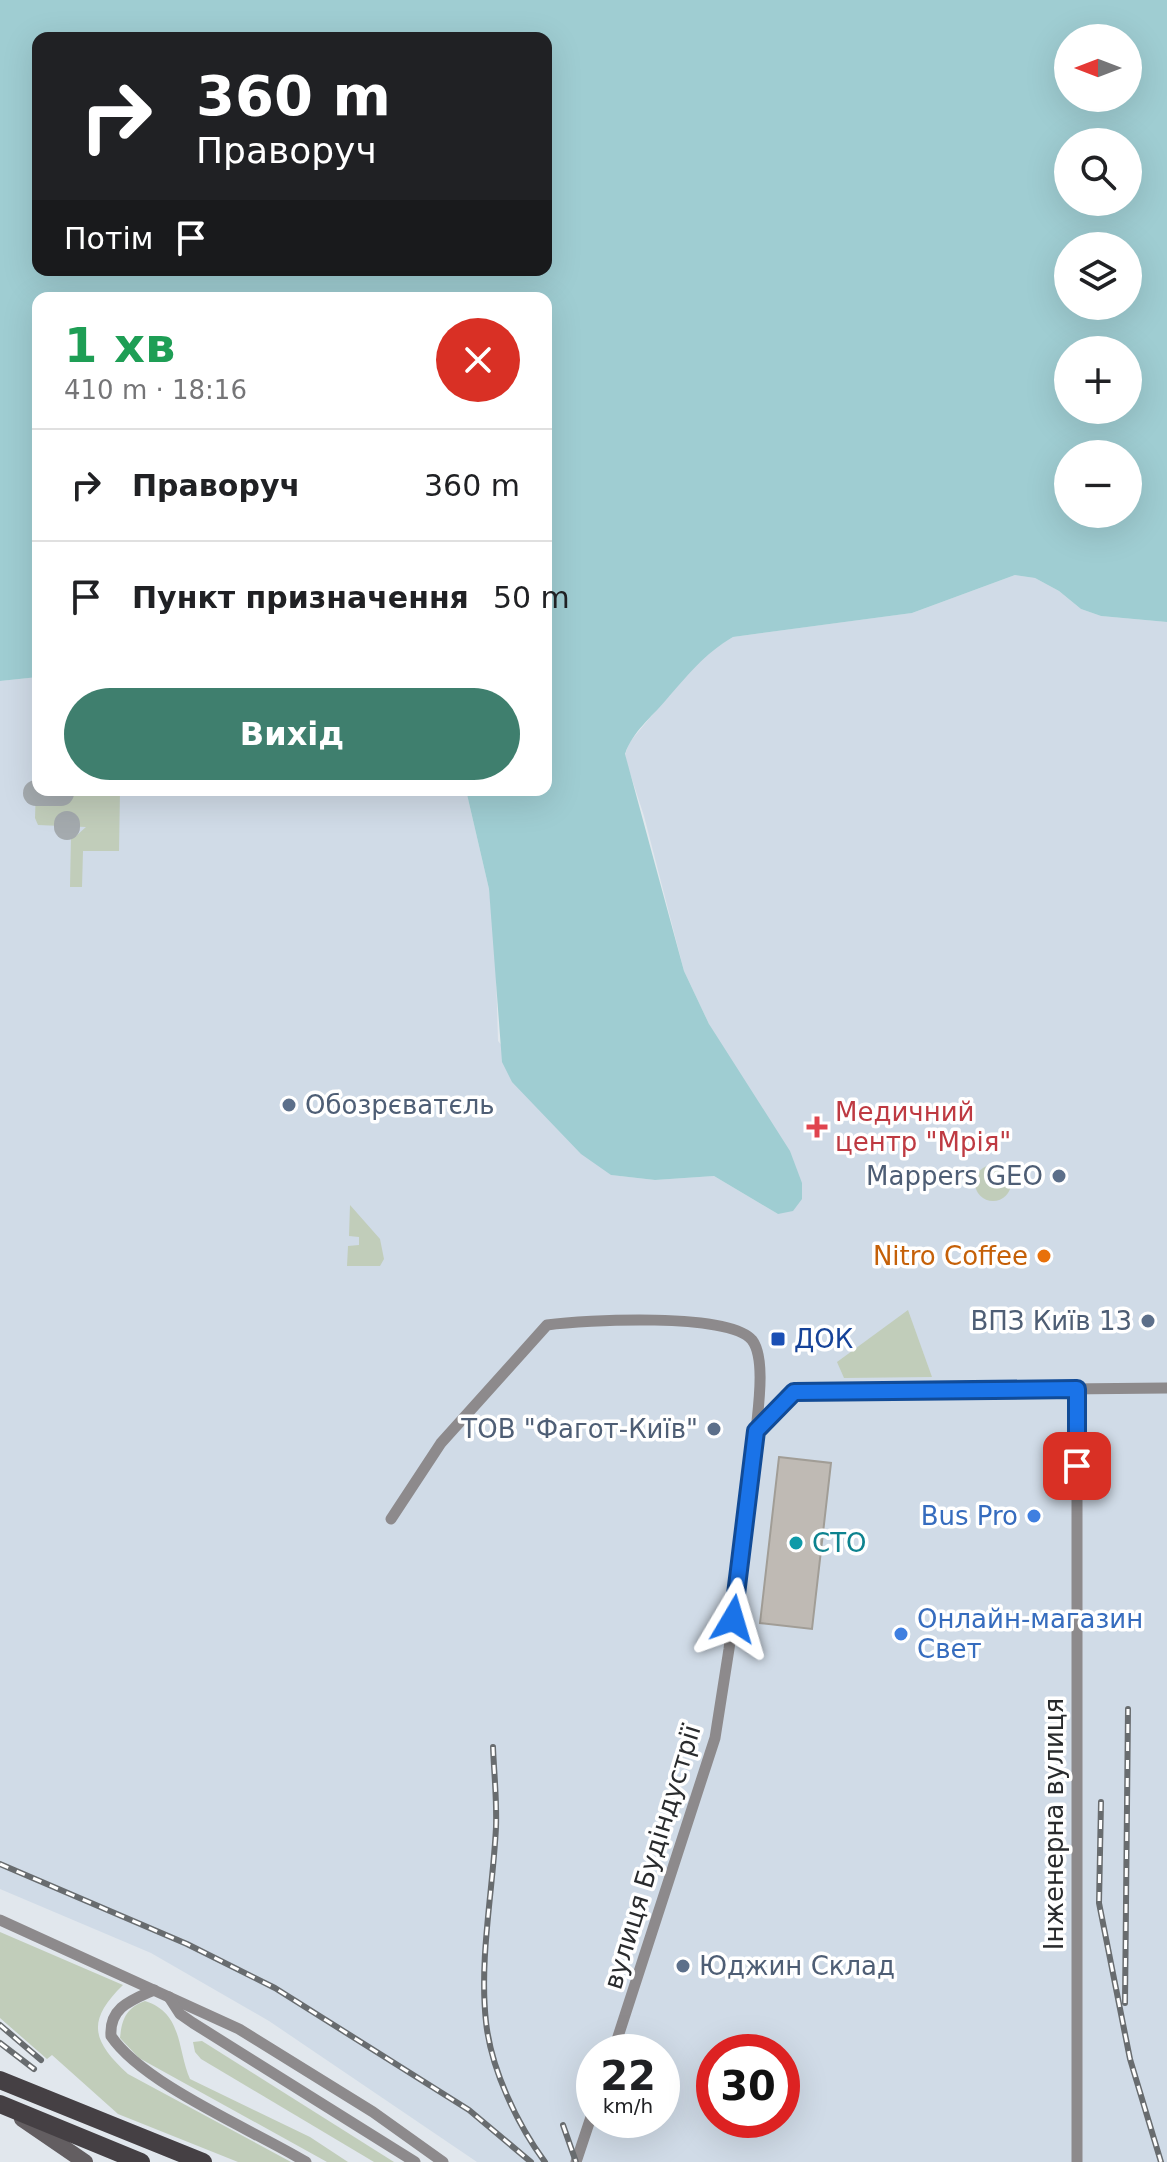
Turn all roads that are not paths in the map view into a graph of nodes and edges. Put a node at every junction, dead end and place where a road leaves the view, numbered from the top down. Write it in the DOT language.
graph roads {
  1 [pos="1167,1388"];
  2 [pos="1077,1389"];
  3 [pos="756,1431"];
  4 [pos="391,1519"];
  5 [pos="0,1920"];
  6 [pos="154,1990"];
  7 [pos="169,1997"];
  8 [pos="619,2034"];
  9 [pos="0,2080"];
  10 [pos="0,2104"];
  11 [pos="584,2138"];
  12 [pos="85,2162"];
  13 [pos="141,2162"];
  14 [pos="203,2162"];
  15 [pos="306,2162"];
  16 [pos="415,2162"];
  17 [pos="443,2162"];
  18 [pos="576,2162"];
  19 [pos="1077,2162"];
  1 -- 2 [label="street"];
  2 -- 3 [label="street"];
  2 -- 19 [label="street, Інженерна вулиця"];
  3 -- 4 [label="street, вулиця Будіндустрії"];
  3 -- 8 [label="street, вулиця Будіндустрії"];
  5 -- 6 [label="street"];
  6 -- 7 [label="street"];
  6 -- 15 [label="street"];
  7 -- 16 [label="street"];
  7 -- 17 [label="street"];
  9 -- 14 [label="main road"];
  10 -- 12 [label="street"];
  10 -- 13 [label="main road"];
  11 -- 18 [label="street"];
}
